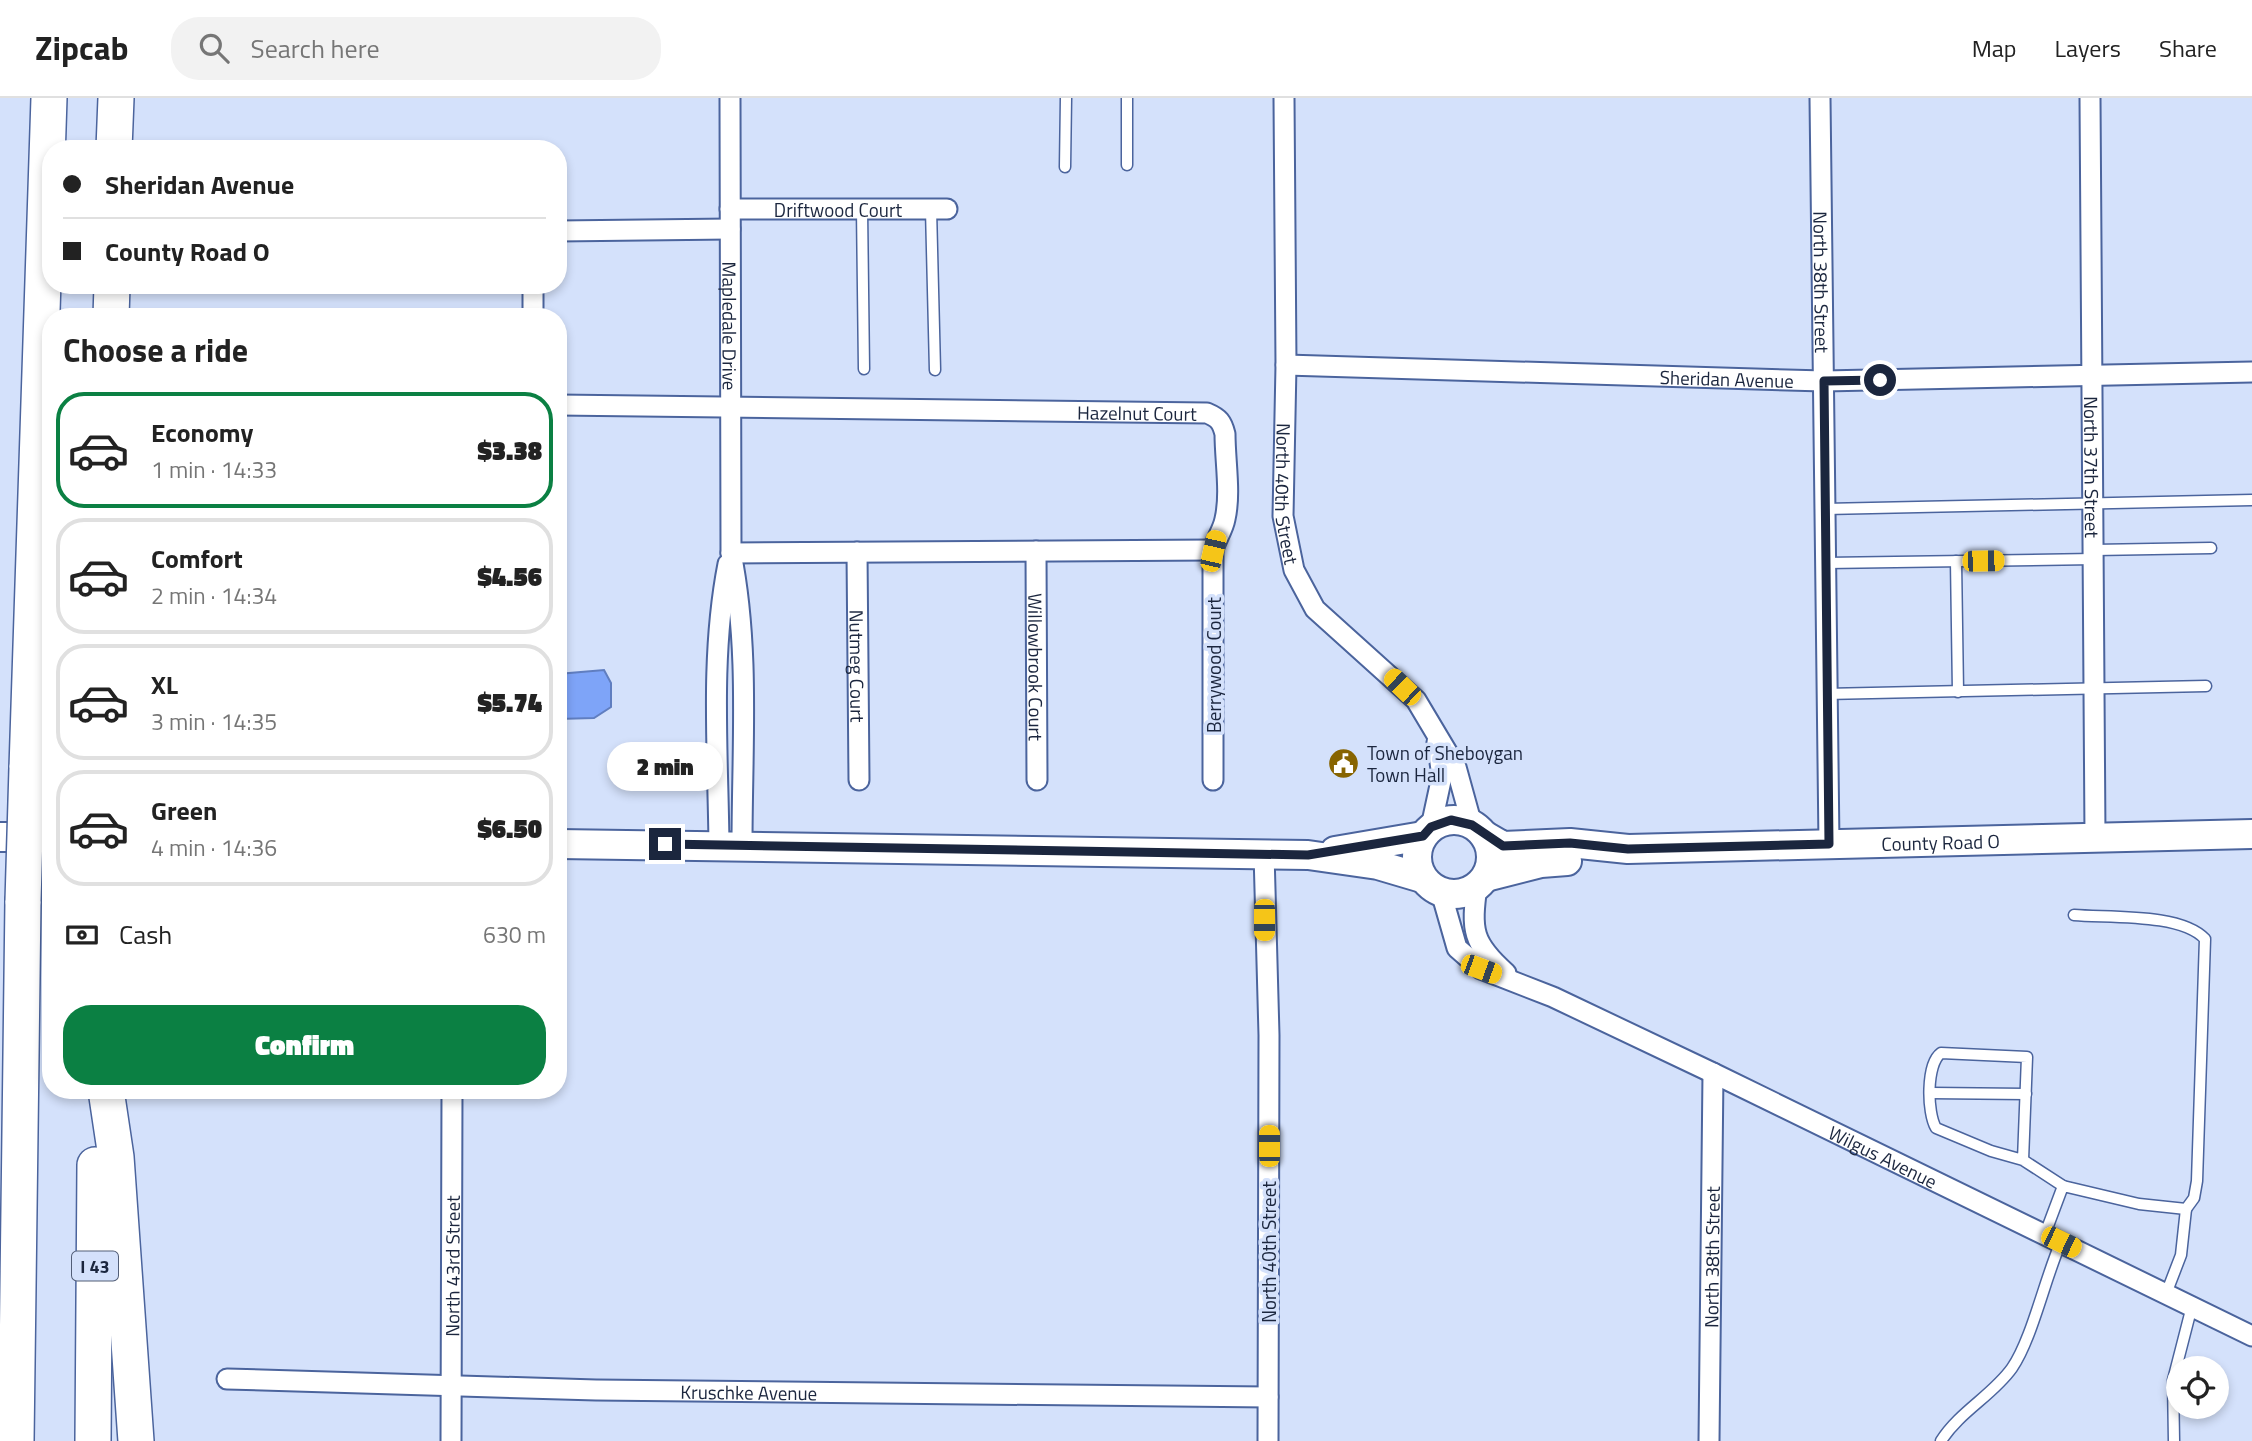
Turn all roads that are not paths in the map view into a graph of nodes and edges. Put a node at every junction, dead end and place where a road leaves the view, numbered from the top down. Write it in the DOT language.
graph roads {
  1 [pos="49,98"];
  2 [pos="116,98"];
  3 [pos="730,98"];
  4 [pos="1066,98"];
  5 [pos="1127,98"];
  6 [pos="1284,98"];
  7 [pos="1820,98"];
  8 [pos="2090,98"];
  9 [pos="49,140"];
  10 [pos="114,140"];
  11 [pos="1127,165"];
  12 [pos="1065,167"];
  13 [pos="862,209"];
  14 [pos="939,209"];
  15 [pos="730,219"];
  16 [pos="567,230"];
  17 [pos="42,348"];
  18 [pos="1286,365"];
  19 [pos="864,369"];
  20 [pos="935,370"];
  21 [pos="2252,372"];
  22 [pos="2093,376"];
  23 [pos="1824,381"];
  24 [pos="567,405"];
  25 [pos="730,406"];
  26 [pos="2252,500"];
  27 [pos="2093,503"];
  28 [pos="1825,509"];
  29 [pos="2211,548"];
  30 [pos="1036,551"];
  31 [pos="1213,551"];
  32 [pos="857,552"];
  33 [pos="731,553"];
  34 [pos="2094,554"];
  35 [pos="1956,561"];
  36 [pos="1826,563"];
  37 [pos="2206,686"];
  38 [pos="2094,688"];
  39 [pos="1958,692"];
  40 [pos="1825,694"];
  41 [pos="1434,731"];
  42 [pos="859,780"];
  43 [pos="1037,780"];
  44 [pos="1213,780"];
  45 [pos="1478,830"];
  46 [pos="1427,832"];
  47 [pos="2252,834"];
  48 [pos="0,837"];
  49 [pos="42,837"];
  50 [pos="2095,837"];
  51 [pos="567,844"];
  52 [pos="1829,844"];
  53 [pos="730,845"];
  54 [pos="1628,849"];
  55 [pos="1264,853"];
  56 [pos="1308,855"];
  57 [pos="1482,881"];
  58 [pos="1431,885"];
  59 [pos="2074,915"];
  60 [pos="1512,979"];
  61 [pos="22,1027"];
  62 [pos="1713,1073"];
  63 [pos="1931,1093"];
  64 [pos="2026,1094"];
  65 [pos="96,1099"];
  66 [pos="107,1099"];
  67 [pos="452,1099"];
  68 [pos="2024,1160"];
  69 [pos="2063,1186"];
  70 [pos="0,1192"];
  71 [pos="2186,1209"];
  72 [pos="2053,1238"];
  73 [pos="2166,1294"];
  74 [pos="2192,1306"];
  75 [pos="2252,1336"];
  76 [pos="228,1379"];
  77 [pos="451,1386"];
  78 [pos="1268,1397"];
  79 [pos="16,1441"];
  80 [pos="93,1441"];
  81 [pos="136,1441"];
  82 [pos="451,1441"];
  83 [pos="1268,1441"];
  84 [pos="1709,1441"];
  85 [pos="1941,1441"];
  86 [pos="2175,1441"];
  1 -- 9 [label="highway"];
  2 -- 10 [label="highway"];
  3 -- 15 [label="street, Mapledale Drive"];
  4 -- 12 [label="lane"];
  5 -- 11 [label="lane"];
  6 -- 18 [label="street, North 40th Street"];
  7 -- 23 [label="street, North 38th Street"];
  8 -- 22 [label="street, North 37th Street"];
  13 -- 14 [label="street, Driftwood Court"];
  13 -- 15 [label="street, Driftwood Court"];
  13 -- 19 [label="lane"];
  14 -- 20 [label="lane"];
  15 -- 16 [label="street, Driftwood Court"];
  15 -- 25 [label="street, Mapledale Drive"];
  17 -- 61 [label="highway, bridge"];
  18 -- 23 [label="street, Sheridan Avenue"];
  18 -- 41 [label="street, North 40th Street"];
  21 -- 22 [label="street, Sheridan Avenue"];
  22 -- 23 [label="street, Sheridan Avenue"];
  22 -- 27 [label="street, North 37th Street"];
  23 -- 28 [label="street, North 38th Street"];
  24 -- 25 [label="street"];
  25 -- 31 [label="street, Hazelnut Court"];
  25 -- 33 [label="street, Mapledale Drive"];
  26 -- 27 [label="lane"];
  27 -- 28 [label="lane"];
  27 -- 34 [label="street, North 37th Street"];
  28 -- 36 [label="street, North 38th Street"];
  29 -- 34 [label="lane"];
  30 -- 31 [label="street"];
  30 -- 32 [label="street"];
  30 -- 43 [label="street, Willowbrook Court"];
  31 -- 44 [label="street, Berrywood Court"];
  32 -- 33 [label="street"];
  32 -- 42 [label="street, Nutmeg Court"];
  33 -- 53 [label="street, Mapledale Drive"];
  34 -- 35 [label="lane"];
  34 -- 38 [label="street, North 37th Street"];
  35 -- 36 [label="lane"];
  35 -- 39 [label="lane"];
  36 -- 40 [label="street, North 38th Street"];
  37 -- 38 [label="lane"];
  38 -- 39 [label="lane"];
  38 -- 50 [label="street, North 37th Street"];
  39 -- 40 [label="lane"];
  40 -- 52 [label="street, North 38th Street"];
  41 -- 45 [label="street, North 40th Street"];
  41 -- 46 [label="street"];
  45 -- 46 [label="street"];
  45 -- 54 [label="street, County Road O"];
  45 -- 57 [label="street"];
  46 -- 56 [label="street"];
  46 -- 58 [label="street"];
  47 -- 50 [label="street, County Road O"];
  48 -- 49 [label="street"];
  50 -- 52 [label="street, County Road O"];
  51 -- 53 [label="street"];
  52 -- 54 [label="street, County Road O"];
  53 -- 55 [label="street"];
  54 -- 57 [label="street, County Road O"];
  55 -- 56 [label="street"];
  55 -- 78 [label="street, North 40th Street"];
  56 -- 58 [label="street"];
  57 -- 58 [label="street"];
  57 -- 60 [label="street, Wilgus Avenue"];
  58 -- 60 [label="street, Wilgus Avenue"];
  59 -- 71 [label="lane"];
  60 -- 62 [label="street, Wilgus Avenue"];
  61 -- 70 [label="highway"];
  61 -- 79 [label="highway"];
  62 -- 72 [label="street, Wilgus Avenue"];
  62 -- 84 [label="street, North 38th Street"];
  63 -- 64 [label="lane"];
  63 -- 64 [label="lane"];
  63 -- 68 [label="lane"];
  64 -- 68 [label="lane"];
  65 -- 80 [label="highway, I 43"];
  66 -- 81 [label="highway"];
  67 -- 77 [label="street, North 43rd Street"];
  68 -- 69 [label="lane"];
  69 -- 71 [label="lane"];
  69 -- 72 [label="lane"];
  71 -- 73 [label="lane"];
  72 -- 73 [label="street, Wilgus Avenue"];
  72 -- 85 [label="lane"];
  73 -- 74 [label="street, Wilgus Avenue"];
  74 -- 75 [label="street, Wilgus Avenue"];
  74 -- 86 [label="lane"];
  76 -- 77 [label="street, Kruschke Avenue"];
  77 -- 78 [label="street, Kruschke Avenue"];
  77 -- 82 [label="street, North 43rd Street"];
  78 -- 83 [label="street, North 40th Street"];
}
